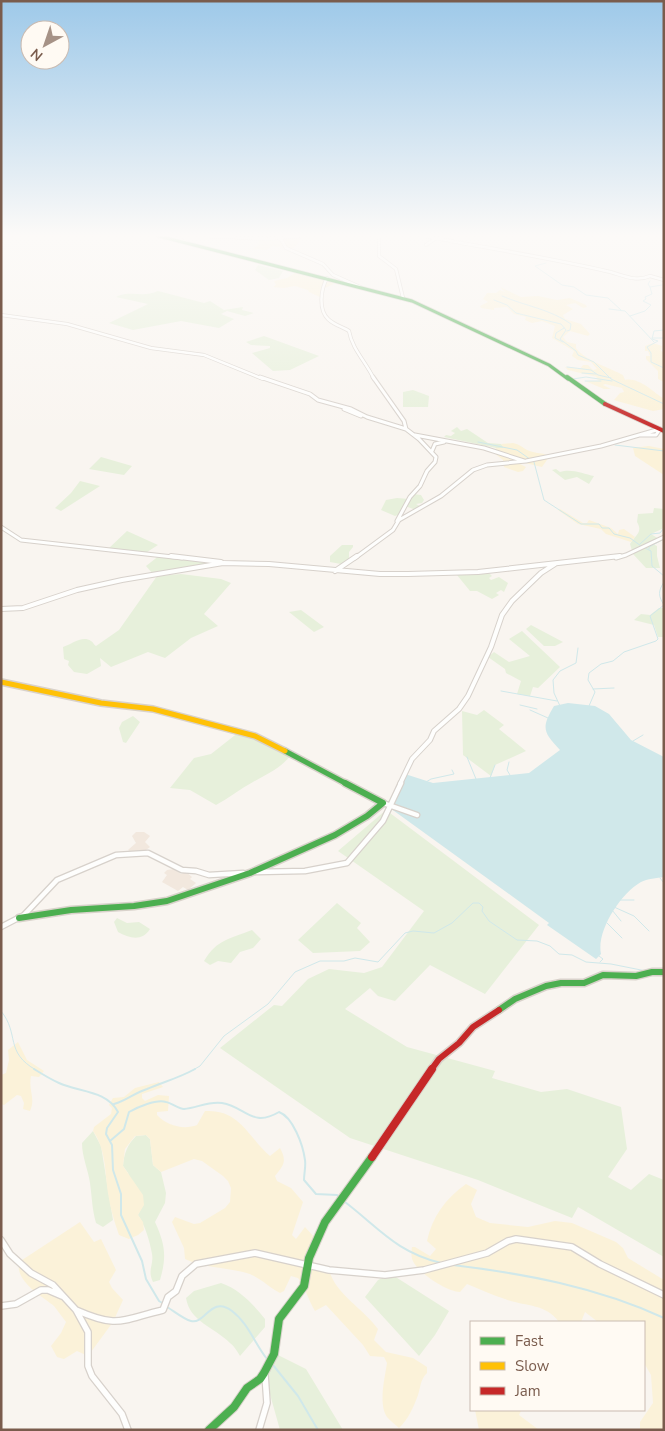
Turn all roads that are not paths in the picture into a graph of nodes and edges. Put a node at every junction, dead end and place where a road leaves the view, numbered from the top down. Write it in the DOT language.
graph roads {
  1 [pos="322,303"];
  2 [pos="416,303"];
  3 [pos="1,315"];
  4 [pos="406,429"];
  5 [pos="662,430"];
  6 [pos="412,434"];
  7 [pos="449,442"];
  8 [pos="432,451"];
  9 [pos="526,461"];
  10 [pos="397,522"];
  11 [pos="1,527"];
  12 [pos="664,537"];
  13 [pos="227,563"];
  14 [pos="555,564"];
  15 [pos="335,570"];
  16 [pos="1,609"];
  17 [pos="1,682"];
  18 [pos="383,802"];
  19 [pos="390,806"];
  20 [pos="417,815"];
  21 [pos="250,873"];
  22 [pos="19,918"];
  23 [pos="1,927"];
  24 [pos="664,972"];
  25 [pos="1,1240"];
  26 [pos="308,1265"];
  27 [pos="664,1295"];
  28 [pos="63,1297"];
  29 [pos="1,1306"];
  30 [pos="76,1310"];
  31 [pos="264,1373"];
  32 [pos="128,1430"];
  33 [pos="209,1430"];
  34 [pos="259,1430"];
  1 -- 4 [label="street"];
  2 -- 5 [label="street"];
  3 -- 4 [label="street"];
  4 -- 6 [label="street"];
  5 -- 9 [label="street"];
  6 -- 7 [label="street"];
  6 -- 8 [label="street"];
  7 -- 8 [label="street"];
  7 -- 9 [label="street"];
  8 -- 10 [label="street"];
  9 -- 10 [label="street"];
  10 -- 15 [label="street"];
  11 -- 13 [label="street"];
  12 -- 14 [label="street"];
  13 -- 15 [label="street"];
  13 -- 16 [label="street"];
  14 -- 15 [label="street"];
  14 -- 19 [label="street"];
  17 -- 18 [label="street"];
  18 -- 19 [label="street"];
  18 -- 21 [label="street"];
  19 -- 20 [label="street"];
  19 -- 21 [label="street"];
  21 -- 22 [label="street"];
  21 -- 22 [label="street"];
  22 -- 23 [label="street"];
  24 -- 26 [label="street"];
  25 -- 28 [label="street"];
  26 -- 27 [label="street"];
  26 -- 30 [label="street"];
  26 -- 31 [label="street"];
  28 -- 29 [label="street"];
  28 -- 30 [label="street"];
  30 -- 32 [label="street"];
  31 -- 33 [label="street"];
  31 -- 34 [label="street"];
}
